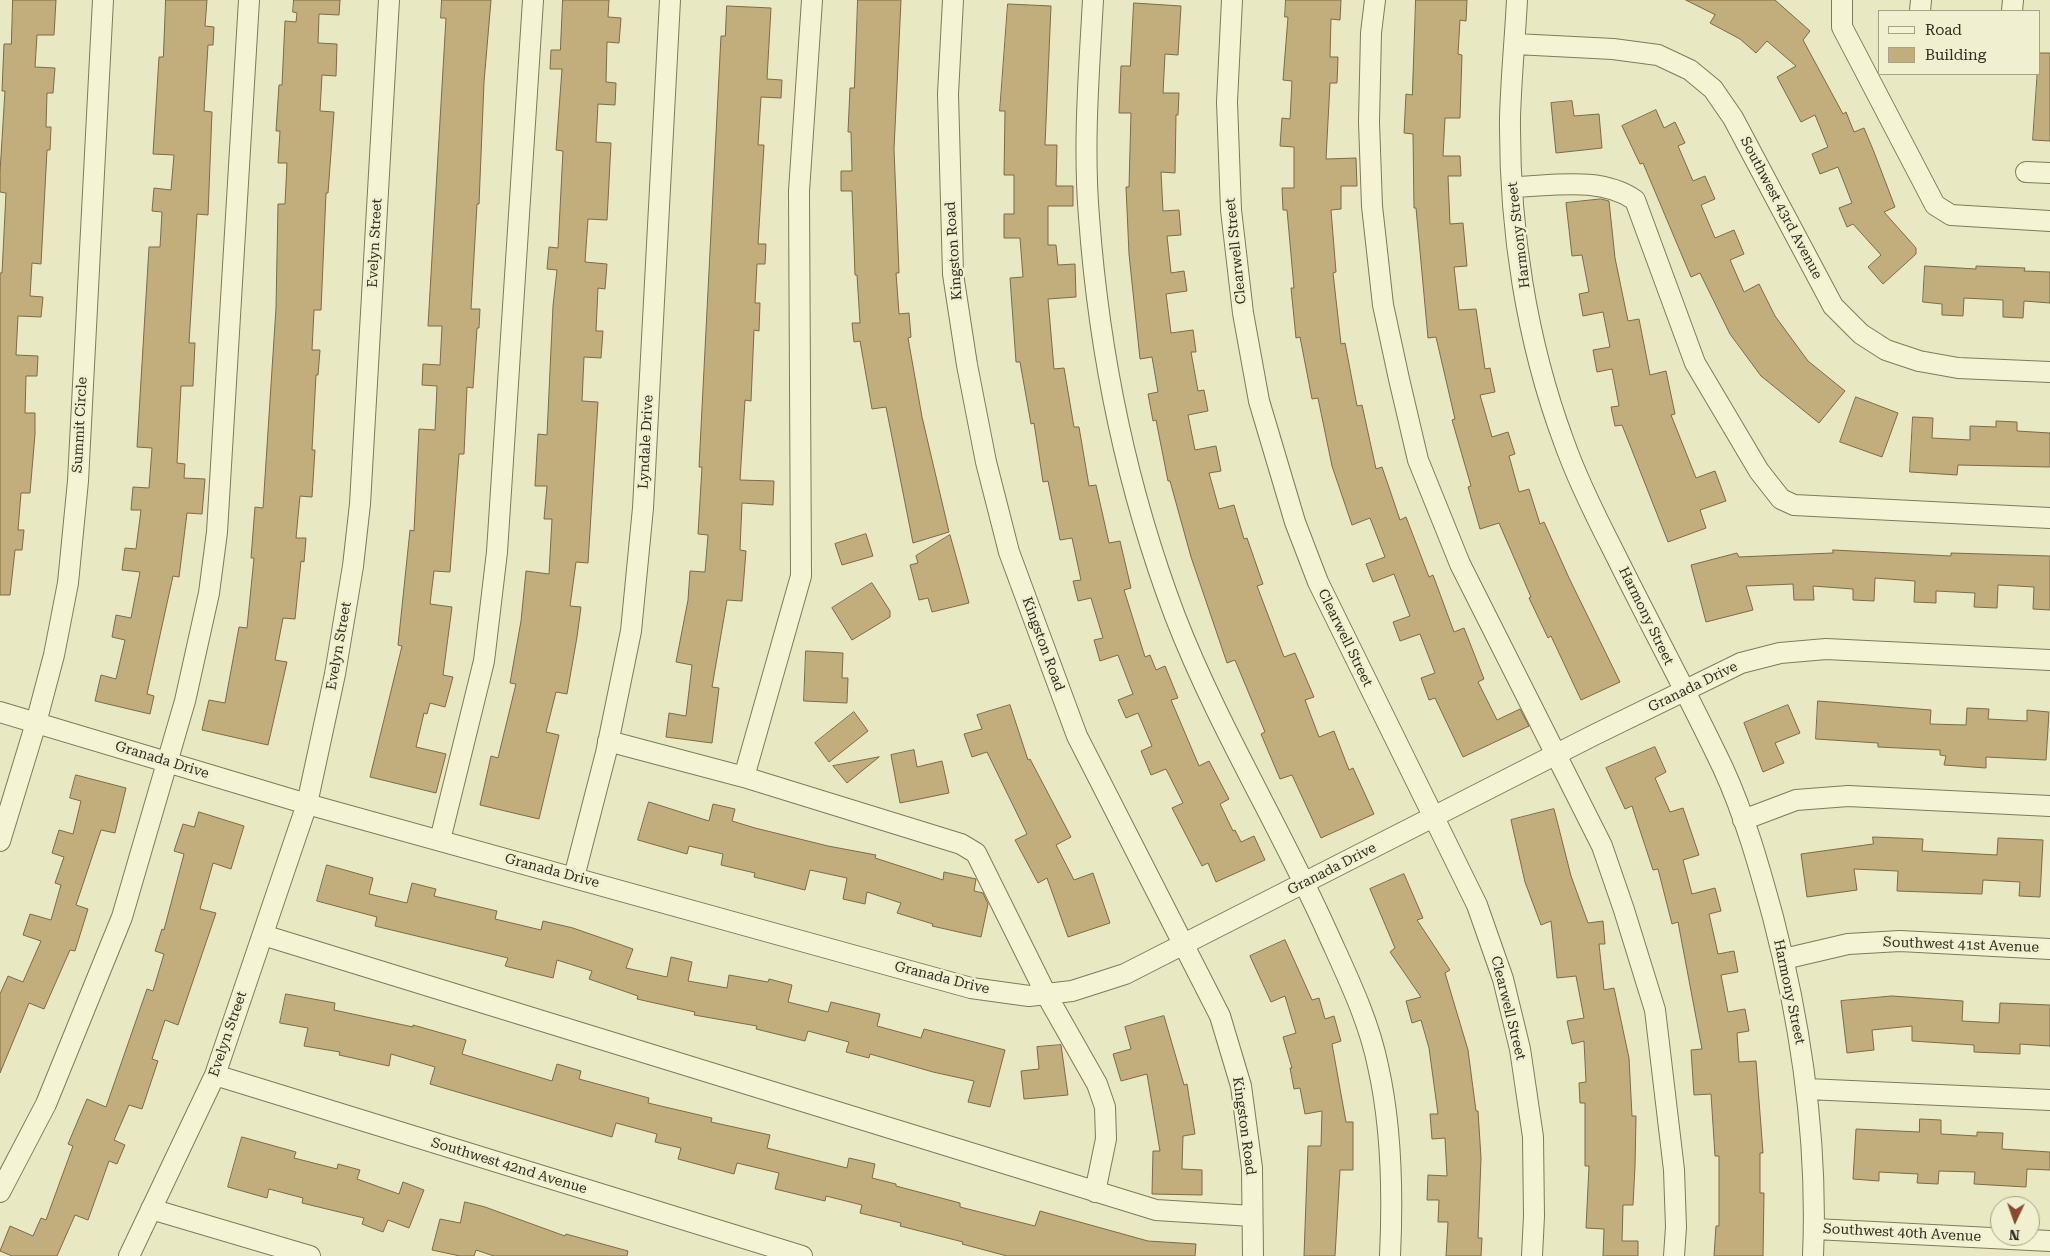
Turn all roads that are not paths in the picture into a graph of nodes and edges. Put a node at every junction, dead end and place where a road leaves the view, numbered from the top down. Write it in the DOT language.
graph roads {
  1 [pos="103,0"];
  2 [pos="249,0"];
  3 [pos="388,0"];
  4 [pos="533,0"];
  5 [pos="670,0"];
  6 [pos="812,0"];
  7 [pos="953,0"];
  8 [pos="1093,0"];
  9 [pos="1232,0"];
  10 [pos="1375,0"];
  11 [pos="1518,0"];
  12 [pos="1842,0"];
  13 [pos="1515,44"];
  14 [pos="2026,172"];
  15 [pos="2050,173"];
  16 [pos="1513,187"];
  17 [pos="2050,221"];
  18 [pos="2050,372"];
  19 [pos="2050,518"];
  20 [pos="2050,660"];
  21 [pos="1683,691"];
  22 [pos="0,712"];
  23 [pos="36,723"];
  24 [pos="608,741"];
  25 [pos="1555,754"];
  26 [pos="168,762"];
  27 [pos="744,777"];
  28 [pos="307,804"];
  29 [pos="2050,806"];
  30 [pos="1434,816"];
  31 [pos="1743,820"];
  32 [pos="440,840"];
  33 [pos="0,841"];
  34 [pos="574,876"];
  35 [pos="1305,883"];
  36 [pos="263,935"];
  37 [pos="1184,946"];
  38 [pos="2050,948"];
  39 [pos="1784,960"];
  40 [pos="1046,994"];
  41 [pos="215,1075"];
  42 [pos="1807,1088"];
  43 [pos="2050,1100"];
  44 [pos="0,1192"];
  45 [pos="1096,1192"];
  46 [pos="151,1209"];
  47 [pos="1252,1216"];
  48 [pos="1815,1229"];
  49 [pos="2050,1241"];
  50 [pos="129,1256"];
  51 [pos="310,1256"];
  52 [pos="802,1256"];
  53 [pos="1253,1256"];
  54 [pos="1390,1256"];
  55 [pos="1532,1256"];
  56 [pos="1674,1256"];
  57 [pos="1813,1256"];
  1 -- 23 [label="street, Summit Circle"];
  2 -- 26 [label="street"];
  3 -- 28 [label="street, Evelyn Street"];
  4 -- 32 [label="street"];
  5 -- 24 [label="street, Lyndale Drive"];
  6 -- 27 [label="street"];
  7 -- 37 [label="street, Kingston Road"];
  8 -- 35 [label="street"];
  9 -- 30 [label="street, Clearwell Street"];
  10 -- 25 [label="street"];
  11 -- 13 [label="street, Harmony Street"];
  12 -- 17 [label="street"];
  13 -- 16 [label="street, Harmony Street"];
  13 -- 18 [label="street, Southwest 43rd Avenue"];
  14 -- 15 [label="street"];
  16 -- 19 [label="street"];
  16 -- 21 [label="street, Harmony Street"];
  20 -- 21 [label="street, Granada Drive"];
  21 -- 25 [label="street, Granada Drive"];
  21 -- 31 [label="street, Harmony Street"];
  22 -- 23 [label="street, Granada Drive"];
  23 -- 26 [label="street, Granada Drive"];
  23 -- 33 [label="street, Summit Circle"];
  24 -- 27 [label="street"];
  24 -- 34 [label="street, Lyndale Drive"];
  25 -- 30 [label="street, Granada Drive"];
  25 -- 56 [label="street"];
  26 -- 28 [label="street, Granada Drive"];
  26 -- 44 [label="street"];
  27 -- 40 [label="street"];
  28 -- 32 [label="street, Granada Drive"];
  28 -- 36 [label="street, Evelyn Street"];
  29 -- 31 [label="street"];
  30 -- 35 [label="street, Granada Drive"];
  30 -- 55 [label="street, Clearwell Street"];
  31 -- 39 [label="street, Harmony Street"];
  32 -- 34 [label="street, Granada Drive"];
  34 -- 40 [label="street, Granada Drive"];
  35 -- 37 [label="street, Granada Drive"];
  35 -- 54 [label="street"];
  36 -- 41 [label="street, Evelyn Street"];
  36 -- 45 [label="street"];
  37 -- 40 [label="street, Granada Drive"];
  37 -- 47 [label="street, Kingston Road"];
  38 -- 39 [label="street, Southwest 41st Avenue"];
  39 -- 42 [label="street, Harmony Street"];
  40 -- 45 [label="street"];
  41 -- 46 [label="street, Evelyn Street"];
  41 -- 52 [label="street, Southwest 42nd Avenue"];
  42 -- 43 [label="street"];
  42 -- 48 [label="street, Harmony Street"];
  45 -- 47 [label="street"];
  46 -- 50 [label="street, Evelyn Street"];
  46 -- 51 [label="street"];
  47 -- 53 [label="street, Kingston Road"];
  48 -- 49 [label="street, Southwest 40th Avenue"];
  48 -- 57 [label="street, Harmony Street"];
}
